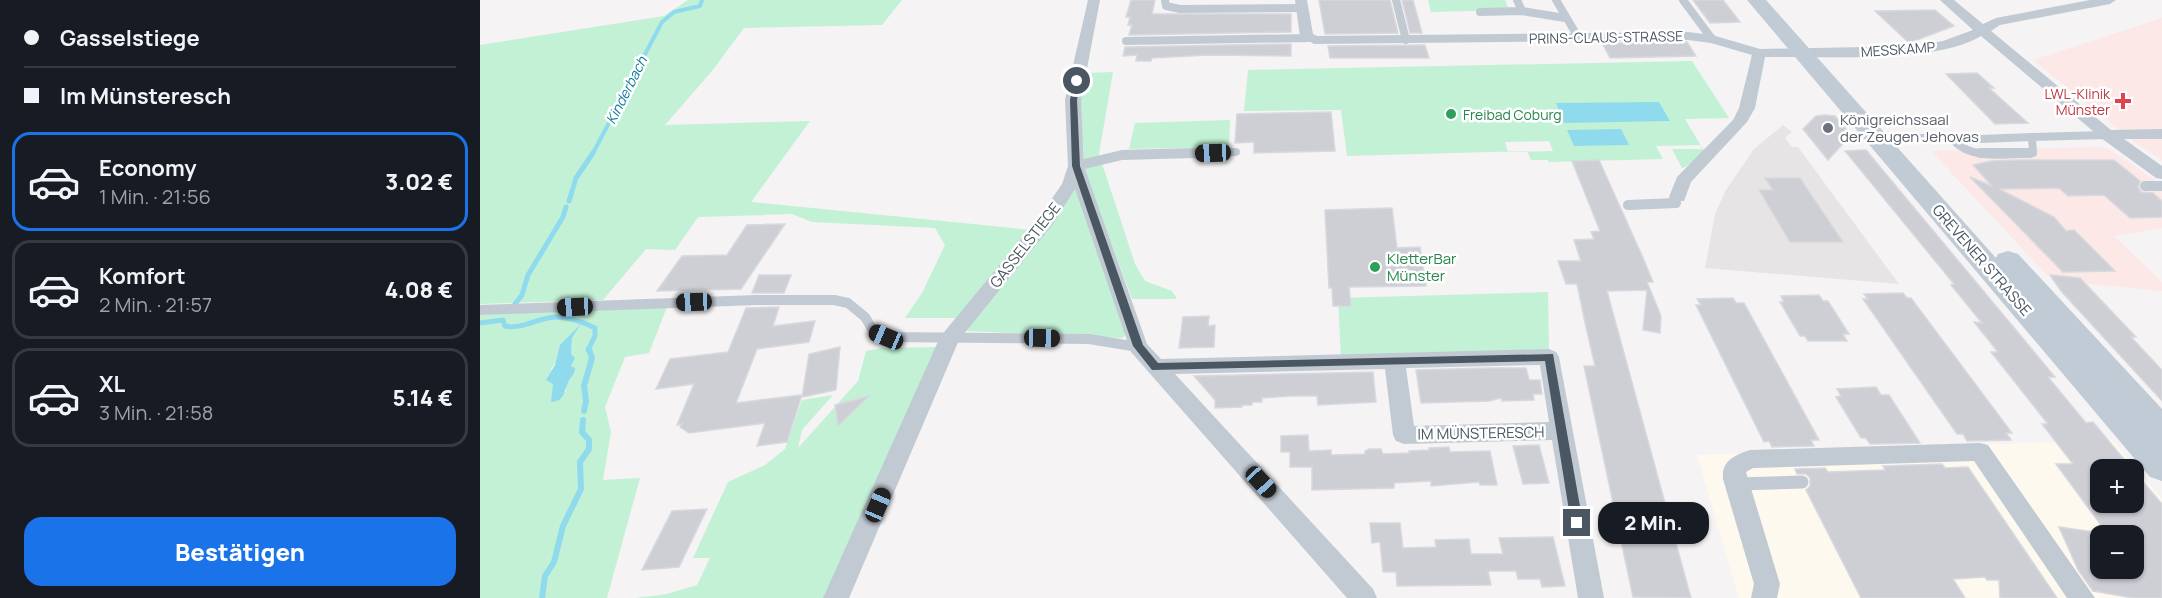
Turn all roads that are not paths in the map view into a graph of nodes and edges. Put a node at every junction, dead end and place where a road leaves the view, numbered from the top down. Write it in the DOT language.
graph roads {
  1 [pos="1094,0"];
  2 [pos="1165,0"];
  3 [pos="1396,0"];
  4 [pos="1517,0"];
  5 [pos="1556,0"];
  6 [pos="1683,0"];
  7 [pos="1756,0"];
  8 [pos="1774,0"];
  9 [pos="1946,0"];
  10 [pos="2106,0"];
  11 [pos="1302,4"];
  12 [pos="1522,11"];
  13 [pos="1480,12"];
  14 [pos="1565,18"];
  15 [pos="1981,30"];
  16 [pos="1309,38"];
  17 [pos="1578,38"];
  18 [pos="1712,39"];
  19 [pos="1406,40"];
  20 [pos="1126,41"];
  21 [pos="1759,53"];
  22 [pos="1813,53"];
  23 [pos="2162,134"];
  24 [pos="2107,135"];
  25 [pos="2032,136"];
  26 [pos="1922,138"];
  27 [pos="1955,138"];
  28 [pos="1236,152"];
  29 [pos="1076,166"];
  30 [pos="2162,174"];
  31 [pos="2145,186"];
  32 [pos="2162,186"];
  33 [pos="1677,200"];
  34 [pos="1628,205"];
  35 [pos="480,310"];
  36 [pos="950,337"];
  37 [pos="1138,346"];
  38 [pos="1394,361"];
  39 [pos="1155,367"];
  40 [pos="1561,431"];
  41 [pos="2162,431"];
  42 [pos="2162,466"];
  43 [pos="1802,482"];
  44 [pos="1736,484"];
  45 [pos="836,598"];
  46 [pos="1364,598"];
  47 [pos="1591,598"];
  48 [pos="1764,598"];
  49 [pos="2082,598"];
  1 -- 29 [label="street, GASSELSTIEGE"];
  2 -- 11 [label="lane"];
  3 -- 19 [label="lane"];
  4 -- 12 [label="lane"];
  5 -- 14 [label="lane"];
  6 -- 18 [label="lane"];
  7 -- 22 [label="main road, GREVENER STRASSE"];
  8 -- 22 [label="main road, GREVENER STRASSE"];
  9 -- 15 [label="street"];
  10 -- 15 [label="street, MESSKAMP"];
  11 -- 16 [label="street"];
  12 -- 13 [label="lane"];
  12 -- 14 [label="lane"];
  14 -- 17 [label="lane"];
  15 -- 22 [label="street, MESSKAMP"];
  15 -- 24 [label="street"];
  16 -- 19 [label="street, PRINS-CLAUS-STRASSE"];
  16 -- 20 [label="lane, PRINS-CLAUS-STRASSE"];
  17 -- 18 [label="street, PRINS-CLAUS-STRASSE"];
  17 -- 19 [label="street, PRINS-CLAUS-STRASSE"];
  18 -- 21 [label="street, PRINS-CLAUS-STRASSE"];
  21 -- 22 [label="street, PRINS-CLAUS-STRASSE"];
  21 -- 33 [label="street"];
  22 -- 41 [label="main road, GREVENER STRASSE"];
  22 -- 42 [label="main road, GREVENER STRASSE"];
  23 -- 24 [label="street"];
  24 -- 25 [label="lane"];
  24 -- 30 [label="street"];
  25 -- 27 [label="lane"];
  25 -- 27 [label="lane"];
  26 -- 27 [label="lane"];
  28 -- 29 [label="lane"];
  29 -- 36 [label="street, GASSELSTIEGE"];
  29 -- 37 [label="street"];
  31 -- 32 [label="lane"];
  33 -- 34 [label="lane"];
  35 -- 36 [label="lane"];
  36 -- 37 [label="lane"];
  36 -- 45 [label="street, GASSELSTIEGE"];
  37 -- 39 [label="street"];
  38 -- 39 [label="street, IM MÜNSTERESCH"];
  38 -- 40 [label="street, IM MÜNSTERESCH"];
  38 -- 40 [label="street, IM MÜNSTERESCH"];
  39 -- 46 [label="street"];
  40 -- 47 [label="street, IM MÜNSTERESCH"];
  43 -- 44 [label="lane"];
  44 -- 48 [label="street"];
  44 -- 49 [label="street"];
}
